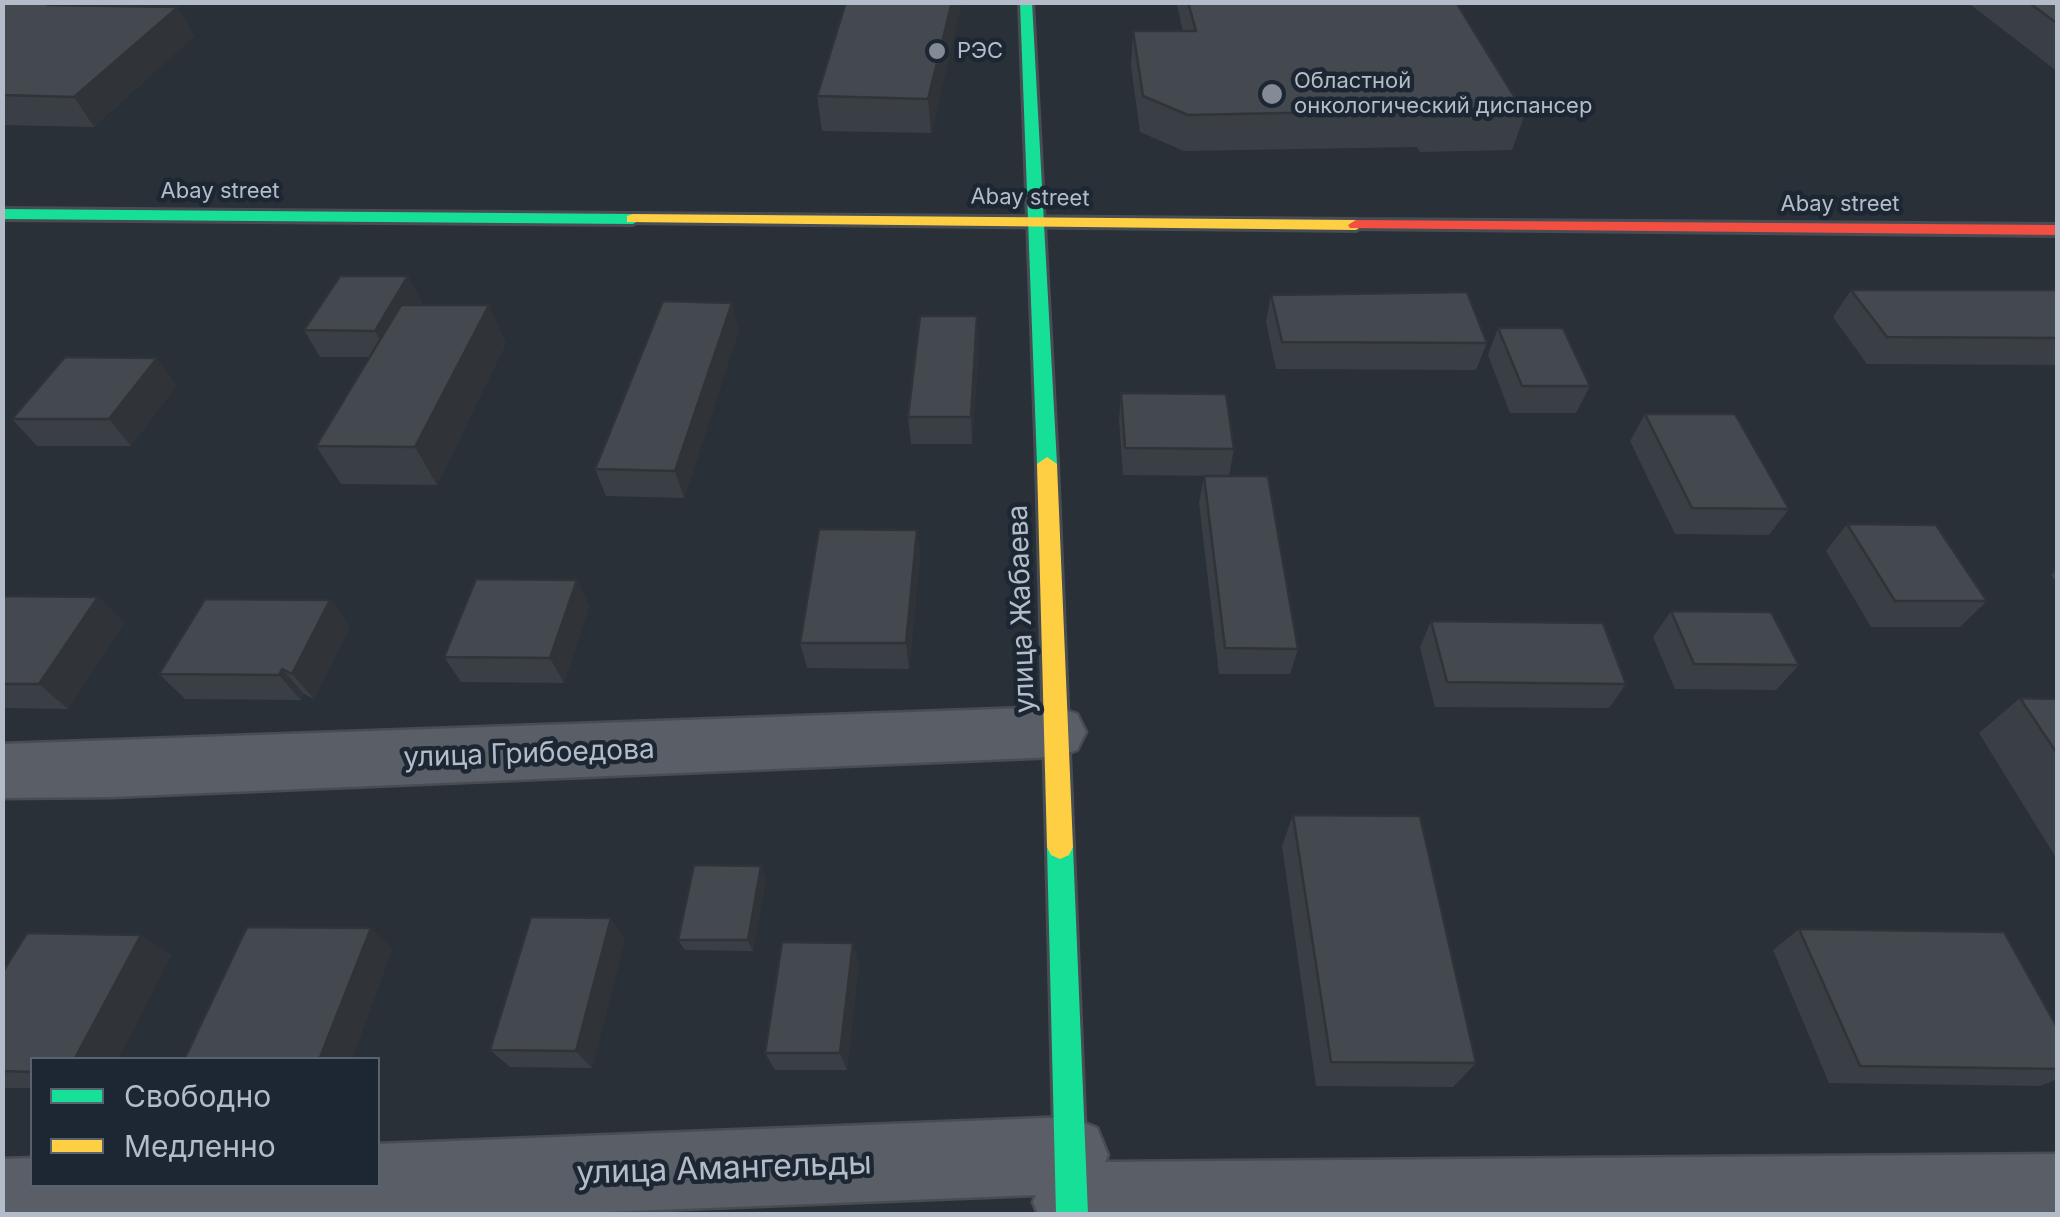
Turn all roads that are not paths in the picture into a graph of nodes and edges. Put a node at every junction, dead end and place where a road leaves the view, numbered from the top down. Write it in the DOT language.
graph roads {
  1 [pos="1026,2"];
  2 [pos="2,214"];
  3 [pos="1039,223"];
  4 [pos="2058,230"];
  5 [pos="1056,732"];
  6 [pos="2,770"];
  7 [pos="380,1183"];
  8 [pos="263,1187"];
  9 [pos="1071,1191"];
  10 [pos="2058,1193"];
  11 [pos="2,1198"];
  1 -- 3 [label="street, улица Жабаева"];
  2 -- 3 [label="street, Abay street"];
  3 -- 4 [label="street, Abay street"];
  3 -- 5 [label="street, улица Жабаева"];
  5 -- 6 [label="street, улица Грибоедова"];
  5 -- 9 [label="street, улица Жабаева"];
  7 -- 9 [label="street, улица Амангельды"];
  8 -- 11 [label="street"];
  9 -- 10 [label="street, улица Амангельды"];
}
